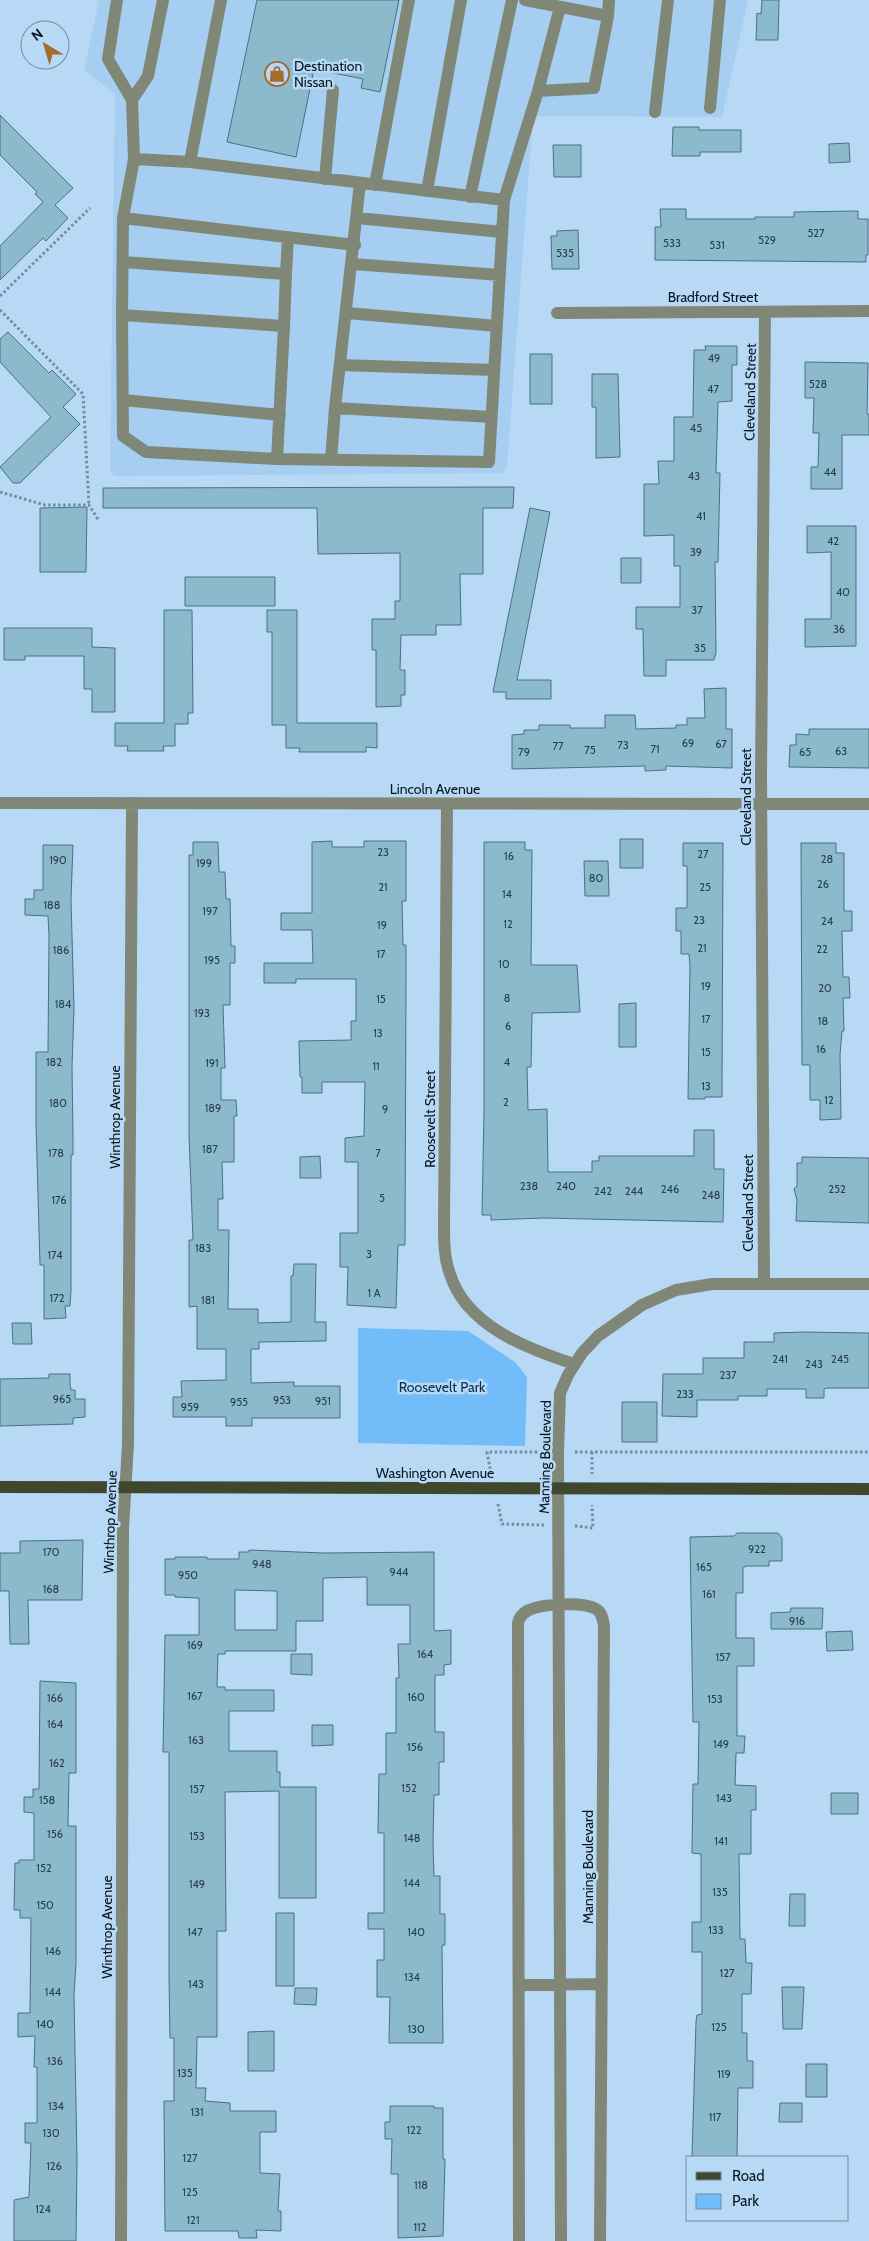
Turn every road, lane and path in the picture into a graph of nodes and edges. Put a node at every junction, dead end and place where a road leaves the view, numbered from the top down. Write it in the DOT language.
graph roads {
  1 [pos="117,0"];
  2 [pos="164,0"];
  3 [pos="221,0"];
  4 [pos="409,0"];
  5 [pos="461,0"];
  6 [pos="512,0"];
  7 [pos="525,0"];
  8 [pos="609,0"];
  9 [pos="668,0"];
  10 [pos="720,0"];
  11 [pos="560,7"];
  12 [pos="608,16"];
  13 [pos="333,90"];
  14 [pos="538,90"];
  15 [pos="132,100"];
  16 [pos="710,108"];
  17 [pos="655,112"];
  18 [pos="134,159"];
  19 [pos="190,162"];
  20 [pos="325,179"];
  21 [pos="360,183"];
  22 [pos="375,185"];
  23 [pos="427,191"];
  24 [pos="470,197"];
  25 [pos="504,200"];
  26 [pos="90,208"];
  27 [pos="123,218"];
  28 [pos="357,218"];
  29 [pos="502,232"];
  30 [pos="288,238"];
  31 [pos="355,245"];
  32 [pos="123,262"];
  33 [pos="352,264"];
  34 [pos="286,274"];
  35 [pos="500,275"];
  36 [pos="0,296"];
  37 [pos="0,310"];
  38 [pos="869,311"];
  39 [pos="765,312"];
  40 [pos="346,313"];
  41 [pos="557,313"];
  42 [pos="122,315"];
  43 [pos="284,326"];
  44 [pos="497,326"];
  45 [pos="340,365"];
  46 [pos="494,370"];
  47 [pos="123,400"];
  48 [pos="335,408"];
  49 [pos="280,415"];
  50 [pos="491,417"];
  51 [pos="277,459"];
  52 [pos="331,460"];
  53 [pos="0,492"];
  54 [pos="89,505"];
  55 [pos="99,521"];
  56 [pos="0,803"];
  57 [pos="132,803"];
  58 [pos="447,804"];
  59 [pos="761,804"];
  60 [pos="869,804"];
  61 [pos="764,1283"];
  62 [pos="869,1284"];
  63 [pos="574,1364"];
  64 [pos="592,1452"];
  65 [pos="869,1452"];
  66 [pos="0,1487"];
  67 [pos="124,1487"];
  68 [pos="558,1488"];
  69 [pos="869,1489"];
  70 [pos="559,1605"];
  71 [pos="562,1984"];
  72 [pos="602,1984"];
  73 [pos="519,1985"];
  74 [pos="121,2241"];
  75 [pos="519,2241"];
  76 [pos="561,2241"];
  77 [pos="600,2241"];
  1 -- 15 [label="street"];
  2 -- 15 [label="street"];
  3 -- 19 [label="street"];
  4 -- 22 [label="street"];
  5 -- 23 [label="street"];
  6 -- 24 [label="street"];
  7 -- 11 [label="street"];
  8 -- 12 [label="street"];
  9 -- 17 [label="street"];
  10 -- 16 [label="street"];
  11 -- 12 [label="street"];
  11 -- 14 [label="street"];
  12 -- 14 [label="street"];
  13 -- 20 [label="street"];
  14 -- 25 [label="street"];
  15 -- 18 [label="street"];
  18 -- 19 [label="street"];
  18 -- 27 [label="street"];
  19 -- 20 [label="street"];
  20 -- 21 [label="street"];
  21 -- 22 [label="street"];
  21 -- 28 [label="street"];
  22 -- 23 [label="street"];
  23 -- 24 [label="street"];
  24 -- 25 [label="street"];
  25 -- 29 [label="street"];
  26 -- 36 [label="path"];
  27 -- 30 [label="street"];
  27 -- 32 [label="street"];
  28 -- 29 [label="street"];
  28 -- 31 [label="street"];
  29 -- 35 [label="street"];
  30 -- 31 [label="street"];
  30 -- 34 [label="street"];
  31 -- 33 [label="street"];
  32 -- 34 [label="street"];
  32 -- 42 [label="street"];
  33 -- 35 [label="street"];
  33 -- 40 [label="street"];
  34 -- 43 [label="street"];
  35 -- 44 [label="street"];
  37 -- 54 [label="path"];
  38 -- 39 [label="street, Bradford Street"];
  39 -- 41 [label="street, Bradford Street"];
  39 -- 59 [label="street, Cleveland Street"];
  40 -- 44 [label="street"];
  40 -- 45 [label="street"];
  42 -- 43 [label="street"];
  42 -- 47 [label="street"];
  43 -- 49 [label="street"];
  44 -- 46 [label="street"];
  45 -- 46 [label="street"];
  45 -- 48 [label="street"];
  46 -- 50 [label="street"];
  47 -- 49 [label="street"];
  47 -- 51 [label="street"];
  48 -- 50 [label="street"];
  48 -- 52 [label="street"];
  49 -- 51 [label="street"];
  50 -- 52 [label="street"];
  51 -- 52 [label="street"];
  53 -- 54 [label="path"];
  54 -- 55 [label="path"];
  56 -- 57 [label="street, Lincoln Avenue"];
  57 -- 58 [label="street, Lincoln Avenue"];
  57 -- 67 [label="street, Winthrop Avenue"];
  58 -- 59 [label="street, Lincoln Avenue"];
  58 -- 63 [label="street, Roosevelt Street"];
  59 -- 60 [label="street, Lincoln Avenue"];
  59 -- 61 [label="street, Cleveland Street"];
  61 -- 62 [label="street, Manning Boulevard"];
  61 -- 63 [label="street, Manning Boulevard"];
  63 -- 68 [label="street, Manning Boulevard"];
  64 -- 65 [label="path"];
  66 -- 67 [label="main road, Washington Avenue"];
  67 -- 68 [label="main road, Washington Avenue"];
  67 -- 74 [label="street, Winthrop Avenue"];
  68 -- 69 [label="main road, Washington Avenue"];
  68 -- 70 [label="street, Manning Boulevard"];
  70 -- 71 [label="street, Manning Boulevard"];
  70 -- 72 [label="street, Manning Boulevard"];
  70 -- 73 [label="street, Manning Boulevard"];
  71 -- 72 [label="street"];
  71 -- 73 [label="street"];
  71 -- 76 [label="street, Manning Boulevard"];
  72 -- 77 [label="street, Manning Boulevard"];
  73 -- 75 [label="street, Manning Boulevard"];
}
